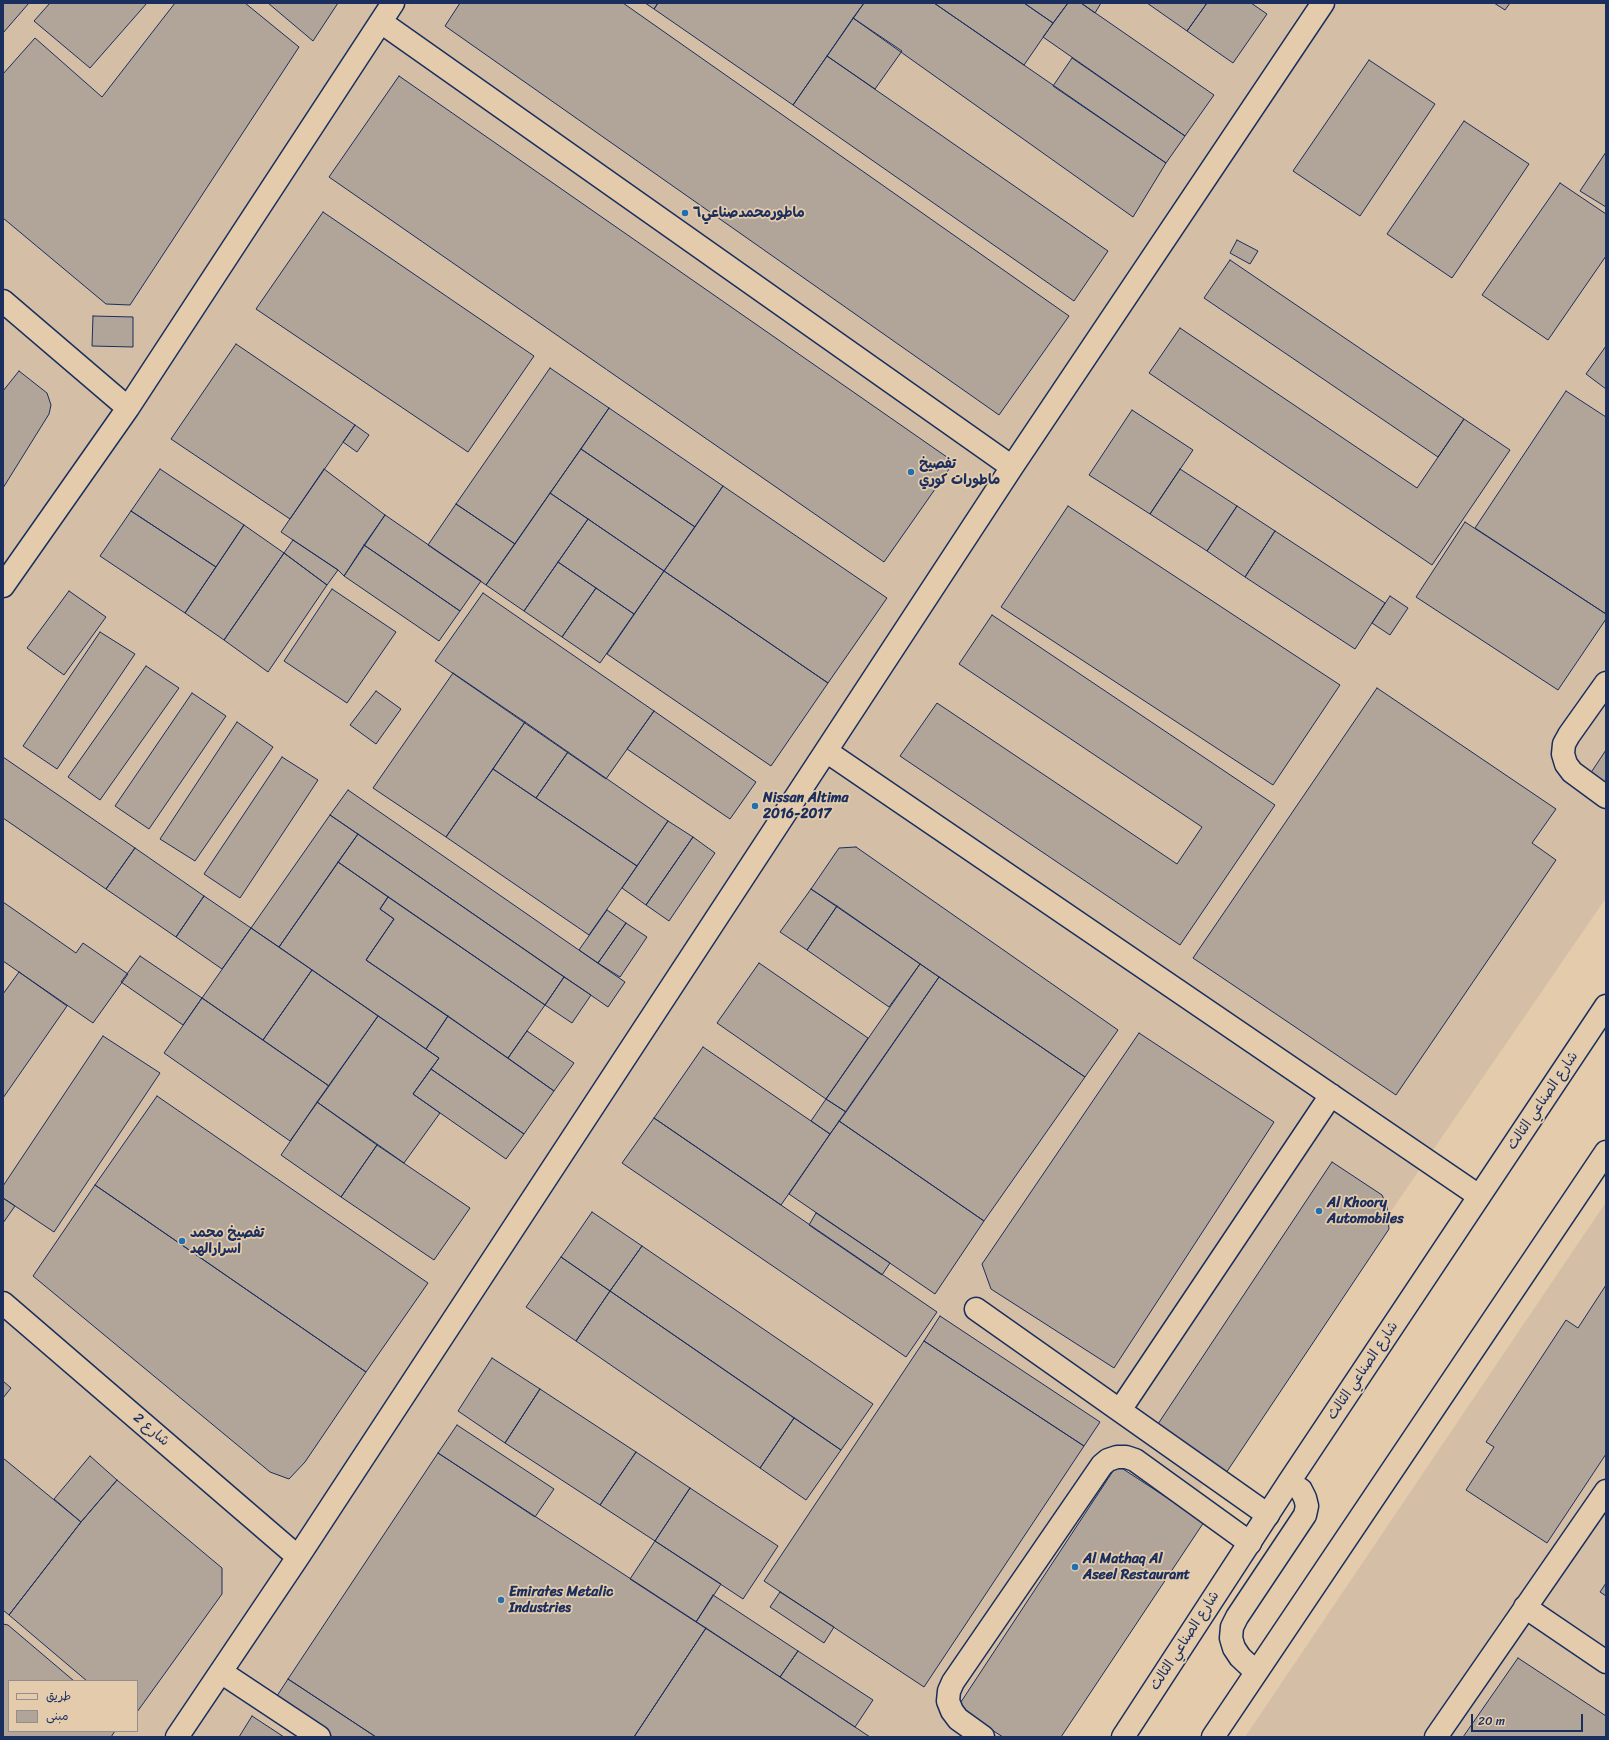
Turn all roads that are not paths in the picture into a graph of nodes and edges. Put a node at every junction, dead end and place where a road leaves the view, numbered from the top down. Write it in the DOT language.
graph roads {
  1 [pos="393,3"];
  2 [pos="1323,3"];
  3 [pos="381,22"];
  4 [pos="3,301"];
  5 [pos="128,408"];
  6 [pos="1012,467"];
  7 [pos="3,586"];
  8 [pos="1606,683"];
  9 [pos="826,751"];
  10 [pos="1606,797"];
  11 [pos="1606,1006"];
  12 [pos="1331,1095"];
  13 [pos="1606,1152"];
  14 [pos="1479,1196"];
  15 [pos="3,1303"];
  16 [pos="976,1309"];
  17 [pos="1120,1410"];
  18 [pos="1289,1482"];
  19 [pos="1606,1491"];
  20 [pos="1268,1515"];
  21 [pos="1250,1543"];
  22 [pos="298,1557"];
  23 [pos="1526,1608"];
  24 [pos="1606,1662"];
  25 [pos="221,1672"];
  26 [pos="1256,1672"];
  27 [pos="1221,1732"];
  28 [pos="177,1737"];
  29 [pos="319,1737"];
  30 [pos="983,1737"];
  31 [pos="1123,1737"];
  32 [pos="1436,1737"];
  1 -- 3 [label="street"];
  2 -- 6 [label="street"];
  3 -- 5 [label="street"];
  3 -- 6 [label="street"];
  4 -- 5 [label="street"];
  5 -- 7 [label="street"];
  6 -- 9 [label="street"];
  8 -- 10 [label="street"];
  9 -- 12 [label="street"];
  9 -- 22 [label="street"];
  11 -- 14 [label="street, شارع الصناعي الثالث"];
  12 -- 14 [label="street"];
  12 -- 17 [label="street"];
  13 -- 26 [label="street"];
  14 -- 18 [label="street, شارع الصناعي الثالث"];
  15 -- 22 [label="street, شارع 2"];
  16 -- 17 [label="street"];
  17 -- 20 [label="street"];
  18 -- 20 [label="street, شارع الصناعي الثالث"];
  18 -- 26 [label="street"];
  19 -- 23 [label="street"];
  20 -- 21 [label="street, شارع الصناعي الثالث"];
  21 -- 30 [label="street"];
  21 -- 31 [label="street, شارع الصناعي الثالث"];
  22 -- 25 [label="street"];
  23 -- 24 [label="street"];
  23 -- 32 [label="street"];
  25 -- 28 [label="street"];
  25 -- 29 [label="street"];
  26 -- 27 [label="street"];
}
